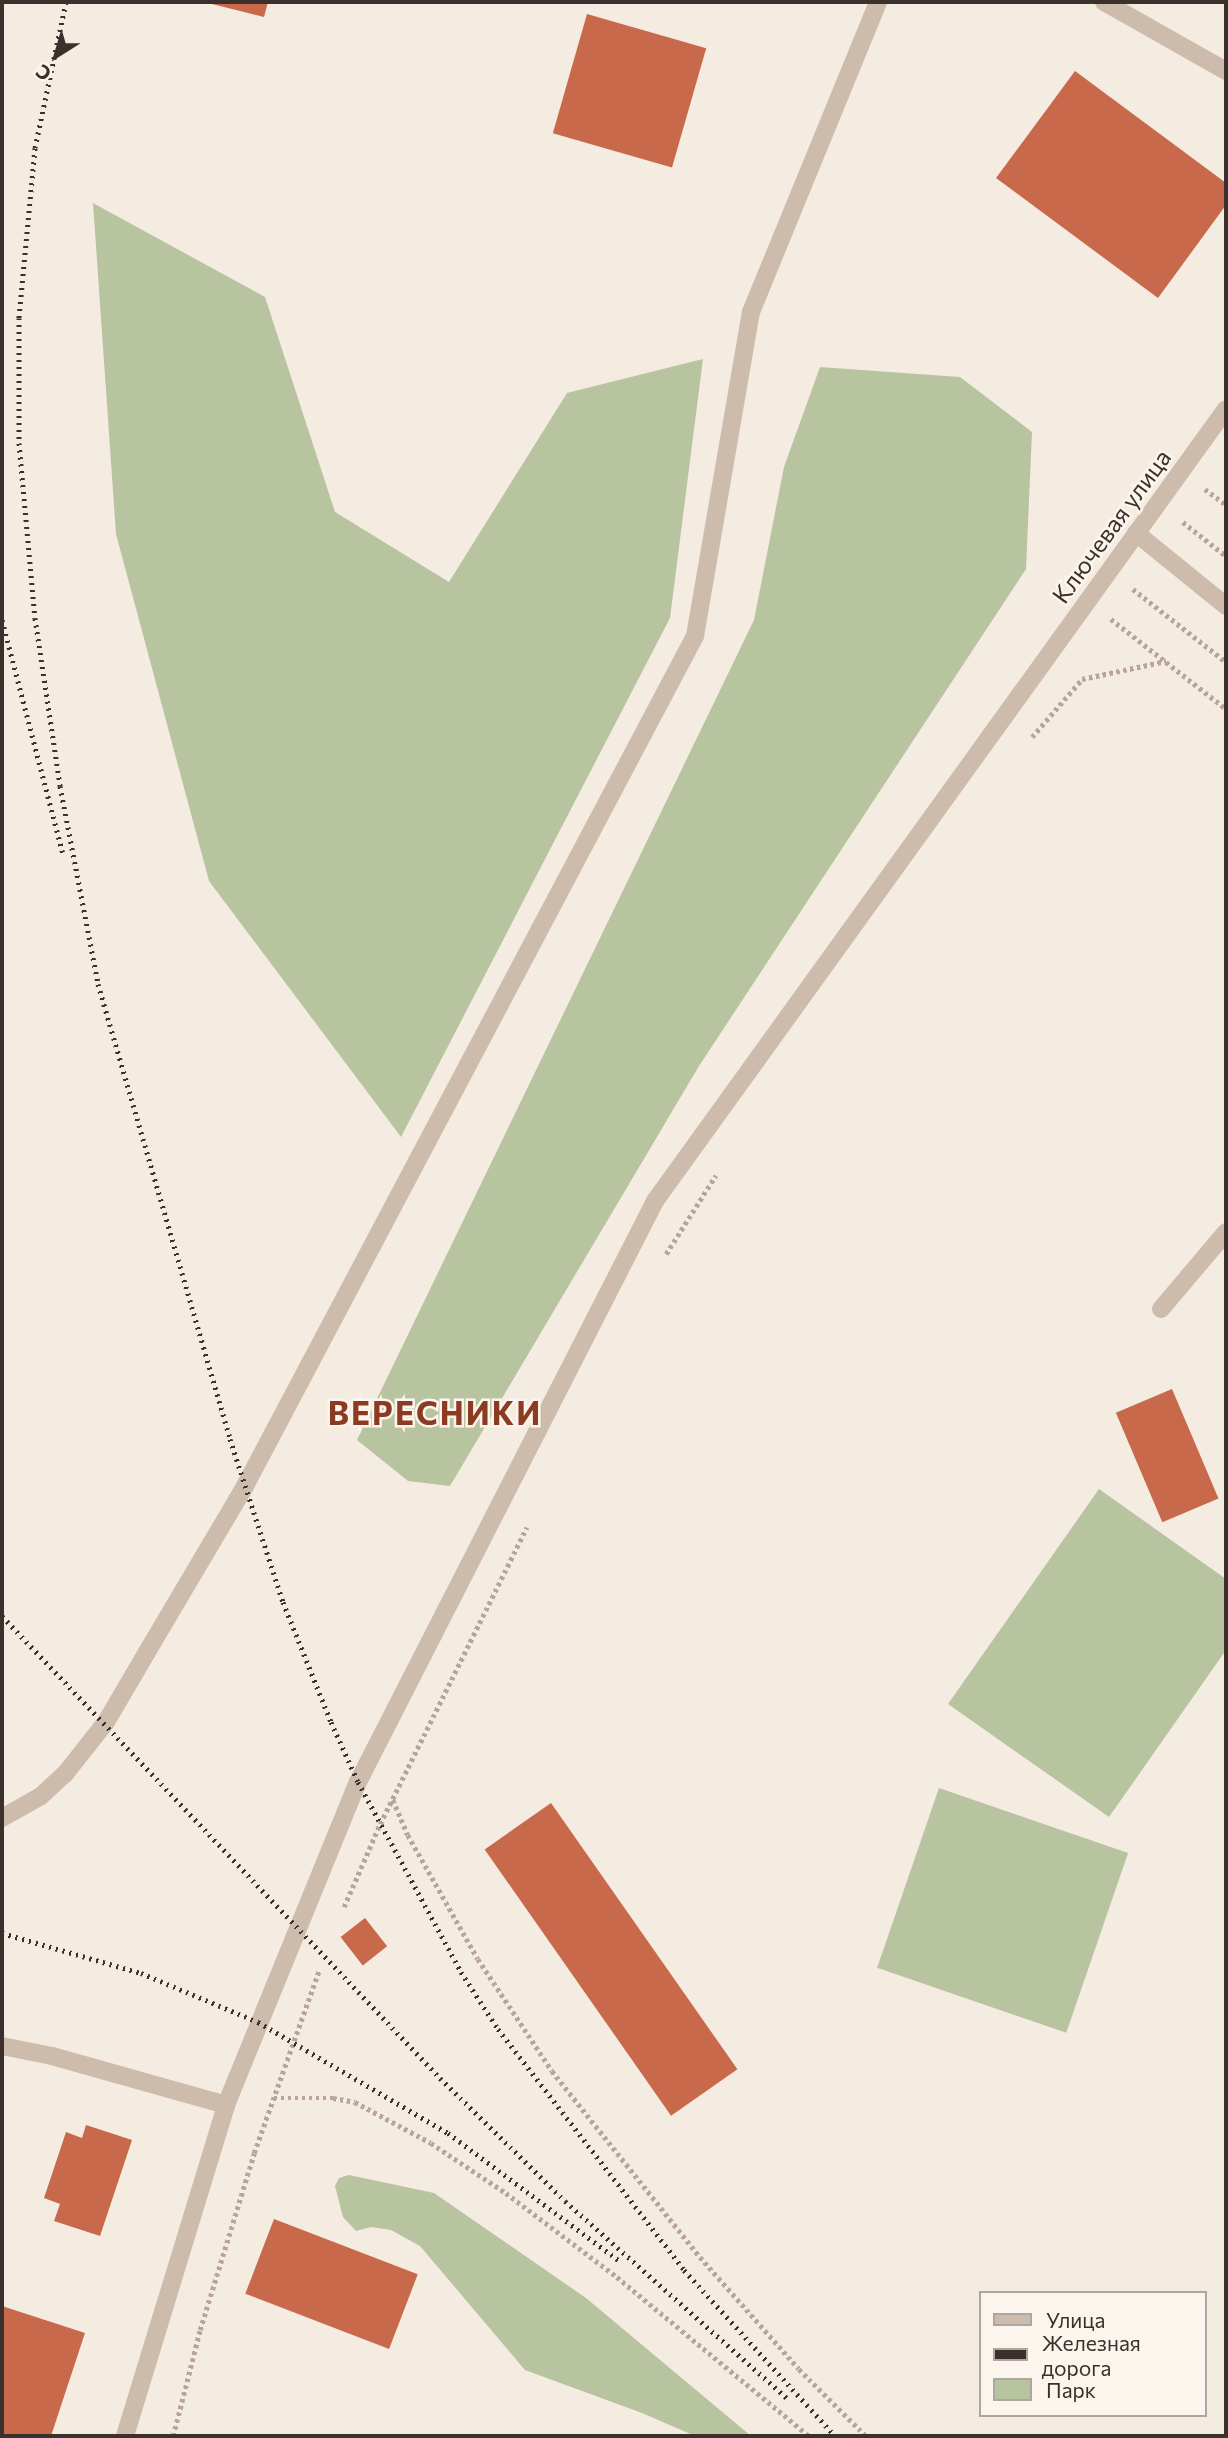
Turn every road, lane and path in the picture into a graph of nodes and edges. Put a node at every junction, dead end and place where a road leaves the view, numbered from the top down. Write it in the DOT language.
graph roads {
  1 [pos="877,2"];
  2 [pos="1104,2"];
  3 [pos="1226,71"];
  4 [pos="1226,410"];
  5 [pos="1158,502"];
  6 [pos="1136,533"];
  7 [pos="1226,556"];
  8 [pos="1109,570"];
  9 [pos="1087,600"];
  10 [pos="1226,606"];
  11 [pos="1166,661"];
  12 [pos="1226,662"];
  13 [pos="1226,709"];
  14 [pos="1030,740"];
  15 [pos="722,1166"];
  16 [pos="1226,1232"];
  17 [pos="664,1257"];
  18 [pos="1161,1309"];
  19 [pos="533,1515"];
  20 [pos="392,1799"];
  21 [pos="2,1818"];
  22 [pos="339,1919"];
  23 [pos="320,1967"];
  24 [pos="2,2046"];
  25 [pos="274,2098"];
  26 [pos="226,2105"];
  27 [pos="125,2436"];
  28 [pos="173,2436"];
  29 [pos="809,2436"];
  30 [pos="866,2436"];
  1 -- 21 [label="street"];
  2 -- 3 [label="street"];
  4 -- 5 [label="street, Ключевая улица"];
  5 -- 6 [label="street, Ключевая улица"];
  5 -- 7 [label="path"];
  6 -- 8 [label="street, Ключевая улица"];
  6 -- 10 [label="street"];
  8 -- 9 [label="street, Ключевая улица"];
  8 -- 12 [label="path"];
  9 -- 11 [label="path"];
  9 -- 26 [label="street, Ключевая улица"];
  11 -- 13 [label="path"];
  11 -- 14 [label="path"];
  15 -- 17 [label="path"];
  16 -- 18 [label="street"];
  19 -- 20 [label="path"];
  20 -- 22 [label="path"];
  20 -- 30 [label="path"];
  23 -- 25 [label="path"];
  24 -- 26 [label="street"];
  25 -- 28 [label="path"];
  25 -- 29 [label="path"];
  26 -- 27 [label="street, Ключевая улица"];
}
